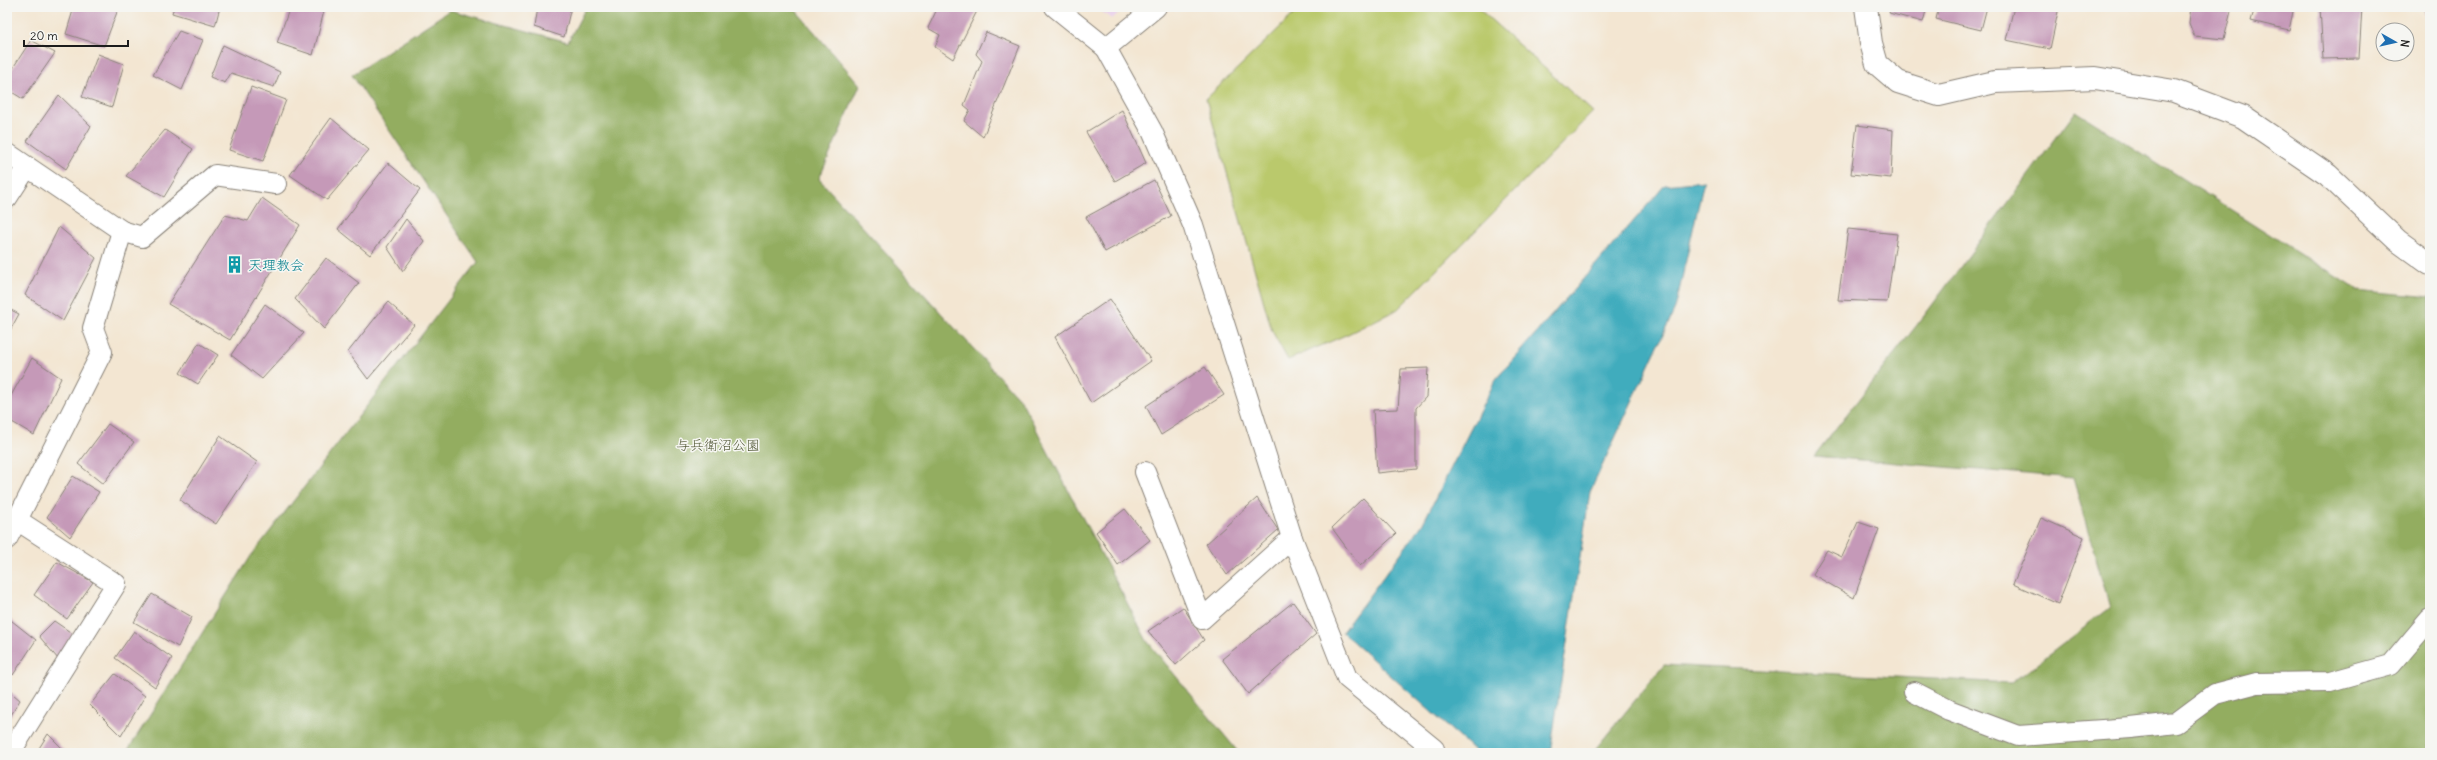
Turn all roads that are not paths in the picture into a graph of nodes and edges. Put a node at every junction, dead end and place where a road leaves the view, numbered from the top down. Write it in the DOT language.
graph roads {
  1 [pos="1055,7"];
  2 [pos="1156,7"];
  3 [pos="1866,7"];
  4 [pos="1106,48"];
  5 [pos="7,153"];
  6 [pos="27,167"];
  7 [pos="276,184"];
  8 [pos="7,198"];
  9 [pos="122,231"];
  10 [pos="2430,264"];
  11 [pos="1145,472"];
  12 [pos="17,520"];
  13 [pos="1292,538"];
  14 [pos="7,539"];
  15 [pos="2430,619"];
  16 [pos="1914,692"];
  17 [pos="10,753"];
  18 [pos="1435,753"];
  1 -- 4 [label="lane"];
  2 -- 4 [label="lane"];
  3 -- 10 [label="street"];
  4 -- 13 [label="lane"];
  5 -- 6 [label="lane"];
  6 -- 8 [label="lane"];
  6 -- 9 [label="lane"];
  7 -- 9 [label="lane"];
  9 -- 12 [label="lane"];
  11 -- 13 [label="lane"];
  12 -- 14 [label="lane"];
  12 -- 17 [label="lane"];
  13 -- 18 [label="lane"];
  15 -- 16 [label="lane"];
}
